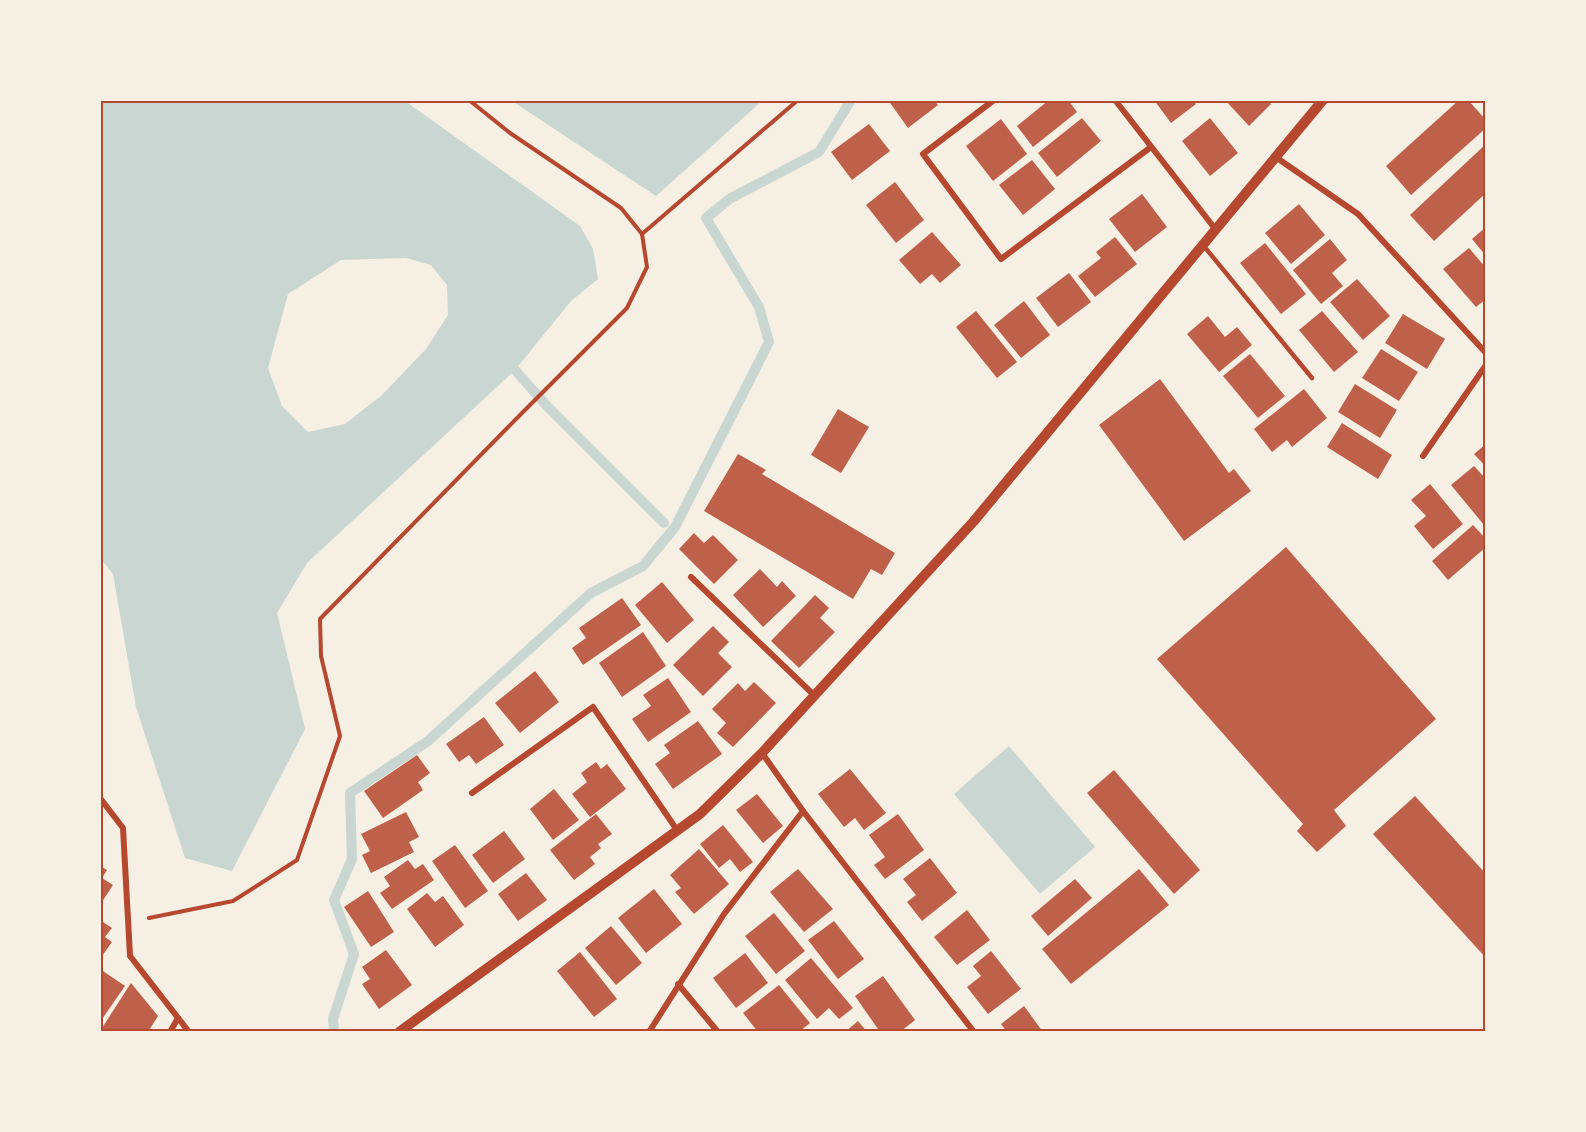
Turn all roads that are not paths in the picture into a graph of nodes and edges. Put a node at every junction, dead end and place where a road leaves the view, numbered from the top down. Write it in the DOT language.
graph roads {
  1 [pos="994,100"];
  2 [pos="1115,100"];
  3 [pos="1323,100"];
  4 [pos="1151,147"];
  5 [pos="1276,158"];
  6 [pos="1216,230"];
  7 [pos="1203,245"];
  8 [pos="1485,353"];
  9 [pos="1485,365"];
  10 [pos="1312,378"];
  11 [pos="1423,456"];
  12 [pos="691,577"];
  13 [pos="815,696"];
  14 [pos="762,753"];
  15 [pos="472,793"];
  16 [pos="101,800"];
  17 [pos="803,811"];
  18 [pos="677,830"];
  19 [pos="678,984"];
  20 [pos="178,1018"];
  21 [pos="170,1032"];
  22 [pos="189,1032"];
  23 [pos="399,1032"];
  24 [pos="649,1032"];
  25 [pos="718,1032"];
  26 [pos="974,1032"];
  1 -- 4 [label="street"];
  2 -- 4 [label="street"];
  3 -- 5 [label="street"];
  4 -- 6 [label="street"];
  5 -- 6 [label="street"];
  5 -- 8 [label="street"];
  6 -- 7 [label="street"];
  7 -- 10 [label="lane"];
  7 -- 13 [label="street"];
  9 -- 11 [label="street"];
  12 -- 13 [label="street"];
  13 -- 14 [label="street"];
  14 -- 17 [label="street"];
  14 -- 18 [label="street"];
  15 -- 18 [label="street"];
  16 -- 20 [label="street"];
  17 -- 19 [label="street"];
  17 -- 26 [label="street"];
  18 -- 23 [label="street"];
  19 -- 24 [label="street"];
  19 -- 25 [label="street"];
  20 -- 21 [label="street"];
  20 -- 22 [label="street"];
}
